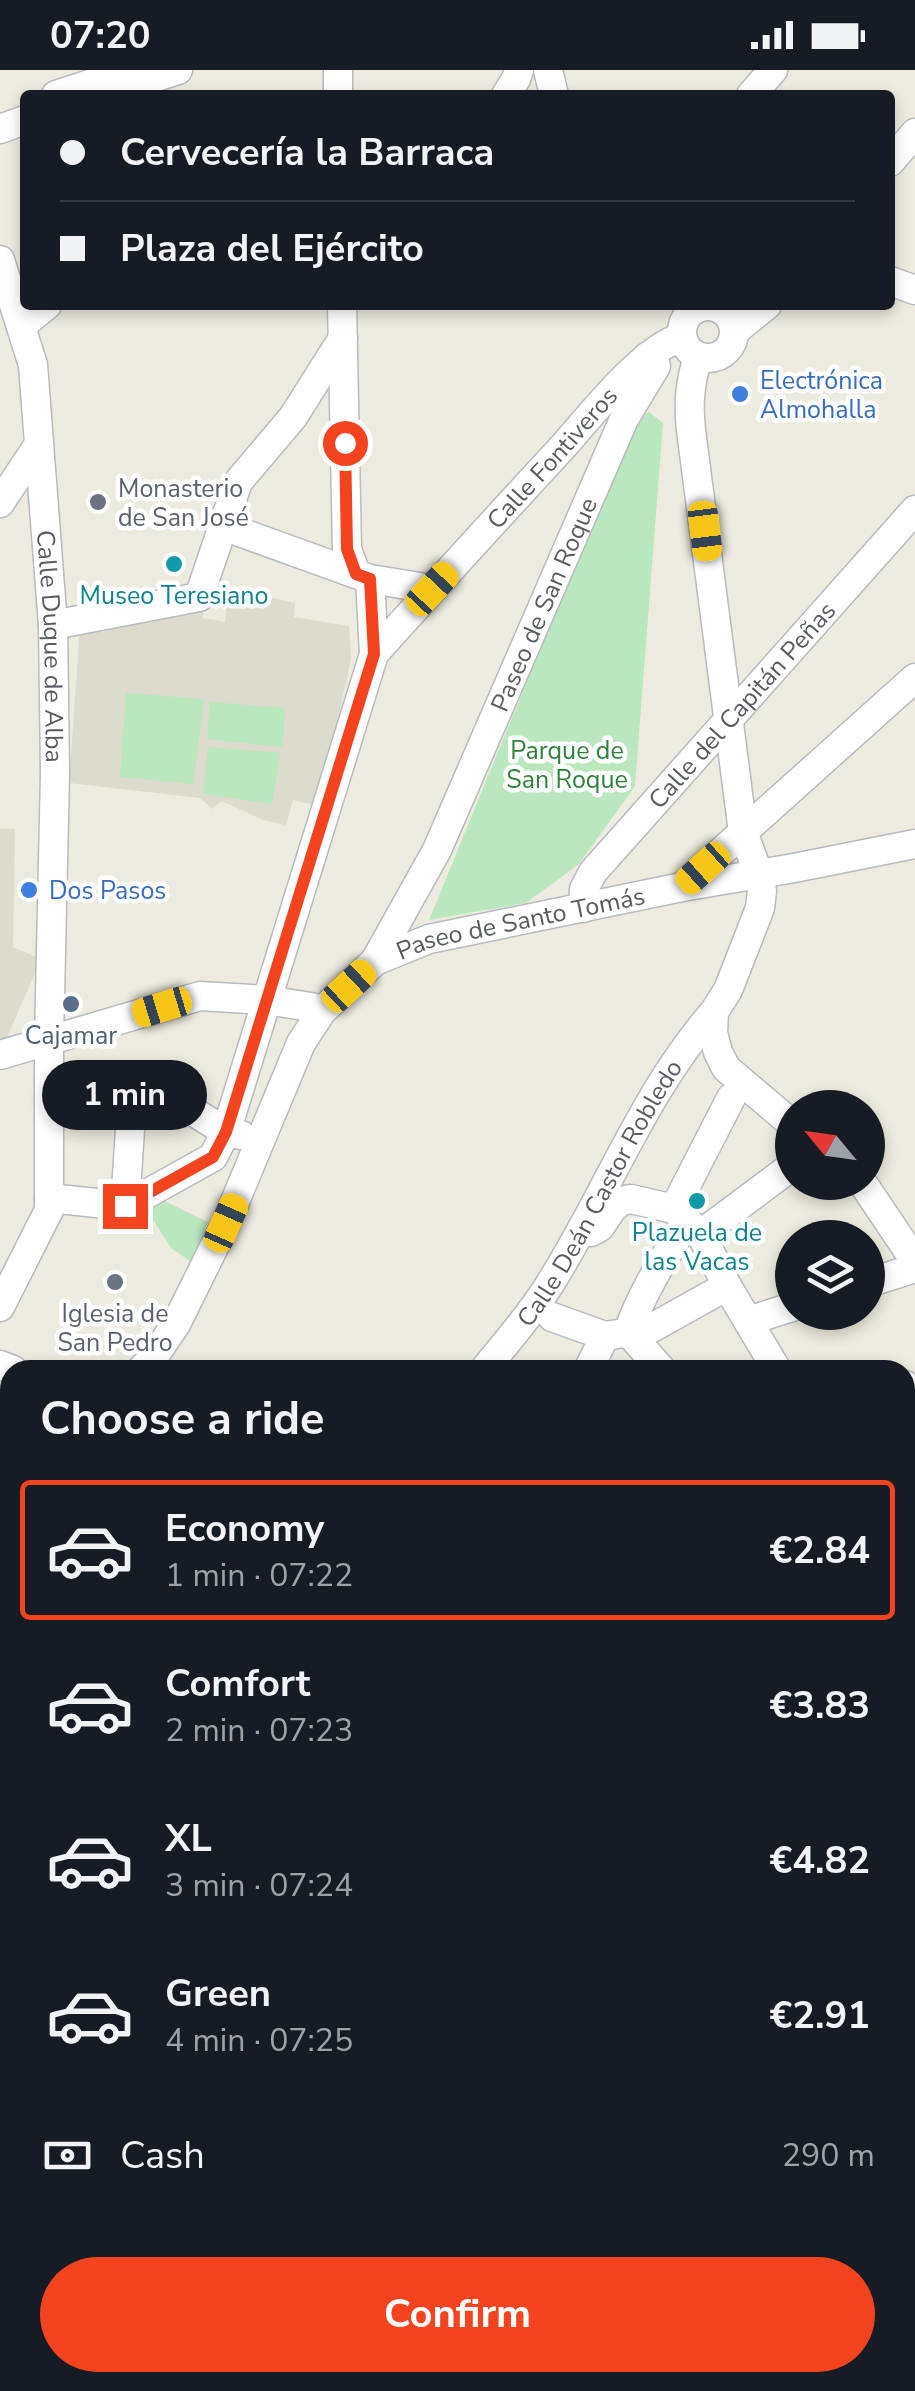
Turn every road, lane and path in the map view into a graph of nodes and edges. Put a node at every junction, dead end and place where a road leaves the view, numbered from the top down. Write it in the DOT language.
graph roads {
  1 [pos="133,70"];
  2 [pos="178,70"];
  3 [pos="774,70"];
  4 [pos="71,90"];
  5 [pos="117,90"];
  6 [pos="755,90"];
  7 [pos="915,133"];
  8 [pos="895,156"];
  9 [pos="2,273"];
  10 [pos="41,310"];
  11 [pos="342,310"];
  12 [pos="722,310"];
  13 [pos="762,310"];
  14 [pos="690,322"];
  15 [pos="21,326"];
  16 [pos="736,330"];
  17 [pos="343,338"];
  18 [pos="647,358"];
  19 [pos="39,444"];
  20 [pos="0,503"];
  21 [pos="915,510"];
  22 [pos="223,526"];
  23 [pos="363,576"];
  24 [pos="432,589"];
  25 [pos="53,625"];
  26 [pos="374,654"];
  27 [pos="915,678"];
  28 [pos="728,719"];
  29 [pos="743,832"];
  30 [pos="915,844"];
  31 [pos="758,875"];
  32 [pos="682,888"];
  33 [pos="583,908"];
  34 [pos="375,961"];
  35 [pos="266,1000"];
  36 [pos="322,1010"];
  37 [pos="714,1012"];
  38 [pos="48,1040"];
  39 [pos="0,1055"];
  40 [pos="730,1098"];
  41 [pos="775,1110"];
  42 [pos="226,1132"];
  43 [pos="264,1132"];
  44 [pos="775,1175"];
  45 [pos="48,1198"];
  46 [pos="874,1200"];
  47 [pos="125,1206"];
  48 [pos="687,1221"];
  49 [pos="580,1232"];
  50 [pos="915,1264"];
  51 [pos="885,1276"];
  52 [pos="727,1286"];
  53 [pos="1,1305"];
  54 [pos="775,1312"];
  55 [pos="552,1317"];
  56 [pos="748,1321"];
  57 [pos="628,1333"];
  58 [pos="151,1360"];
  59 [pos="492,1360"];
  60 [pos="599,1360"];
  61 [pos="653,1360"];
  62 [pos="769,1360"];
  1 -- 4 [label="street"];
  2 -- 5 [label="street"];
  3 -- 6 [label="street"];
  7 -- 8 [label="street"];
  9 -- 15 [label="street, Calle Duque de Alba"];
  10 -- 15 [label="street"];
  11 -- 17 [label="street"];
  12 -- 16 [label="street"];
  13 -- 16 [label="street"];
  14 -- 16 [label="street"];
  14 -- 18 [label="street, Calle Fontiveros"];
  14 -- 28 [label="street"];
  15 -- 19 [label="street, Calle Duque de Alba"];
  17 -- 22 [label="street"];
  17 -- 23 [label="street"];
  18 -- 24 [label="street, Calle Fontiveros"];
  18 -- 34 [label="street, Paseo de San Roque"];
  19 -- 20 [label="street"];
  19 -- 25 [label="street, Calle Duque de Alba"];
  21 -- 28 [label="street, Calle del Capitán Peñas"];
  22 -- 23 [label="street"];
  22 -- 25 [label="street"];
  23 -- 24 [label="street"];
  23 -- 26 [label="street"];
  24 -- 26 [label="street, Calle Fontiveros"];
  25 -- 38 [label="street, Calle Duque de Alba"];
  26 -- 35 [label="street"];
  27 -- 29 [label="street"];
  28 -- 29 [label="street"];
  28 -- 33 [label="street, Calle del Capitán Peñas"];
  29 -- 31 [label="street"];
  29 -- 32 [label="street"];
  30 -- 31 [label="street, Paseo de Santo Tomás"];
  31 -- 32 [label="street, Paseo de Santo Tomás"];
  31 -- 37 [label="street, Calle Deán Castor Robledo"];
  32 -- 33 [label="street, Paseo de Santo Tomás"];
  33 -- 34 [label="street, Paseo de Santo Tomás"];
  34 -- 36 [label="street, Paseo de Santo Tomás"];
  35 -- 36 [label="street"];
  35 -- 38 [label="street"];
  35 -- 42 [label="street"];
  36 -- 43 [label="street, Paseo de Santo Tomás"];
  37 -- 41 [label="street"];
  37 -- 49 [label="street, Calle Deán Castor Robledo"];
  38 -- 39 [label="street"];
  38 -- 45 [label="street, Calle Duque de Alba"];
  40 -- 48 [label="street"];
  42 -- 43 [label="street"];
  42 -- 47 [label="street"];
  42 -- 47 [label="street"];
  43 -- 58 [label="street, Paseo de Santo Tomás"];
  44 -- 48 [label="street"];
  45 -- 47 [label="street"];
  45 -- 53 [label="street"];
  46 -- 50 [label="street"];
  48 -- 49 [label="street"];
  48 -- 52 [label="street"];
  48 -- 57 [label="street"];
  49 -- 59 [label="street, Calle Deán Castor Robledo"];
  50 -- 51 [label="street"];
  52 -- 56 [label="street"];
  52 -- 57 [label="street"];
  54 -- 56 [label="street"];
  55 -- 57 [label="street"];
  56 -- 62 [label="street"];
  57 -- 60 [label="street"];
  57 -- 61 [label="street"];
}
